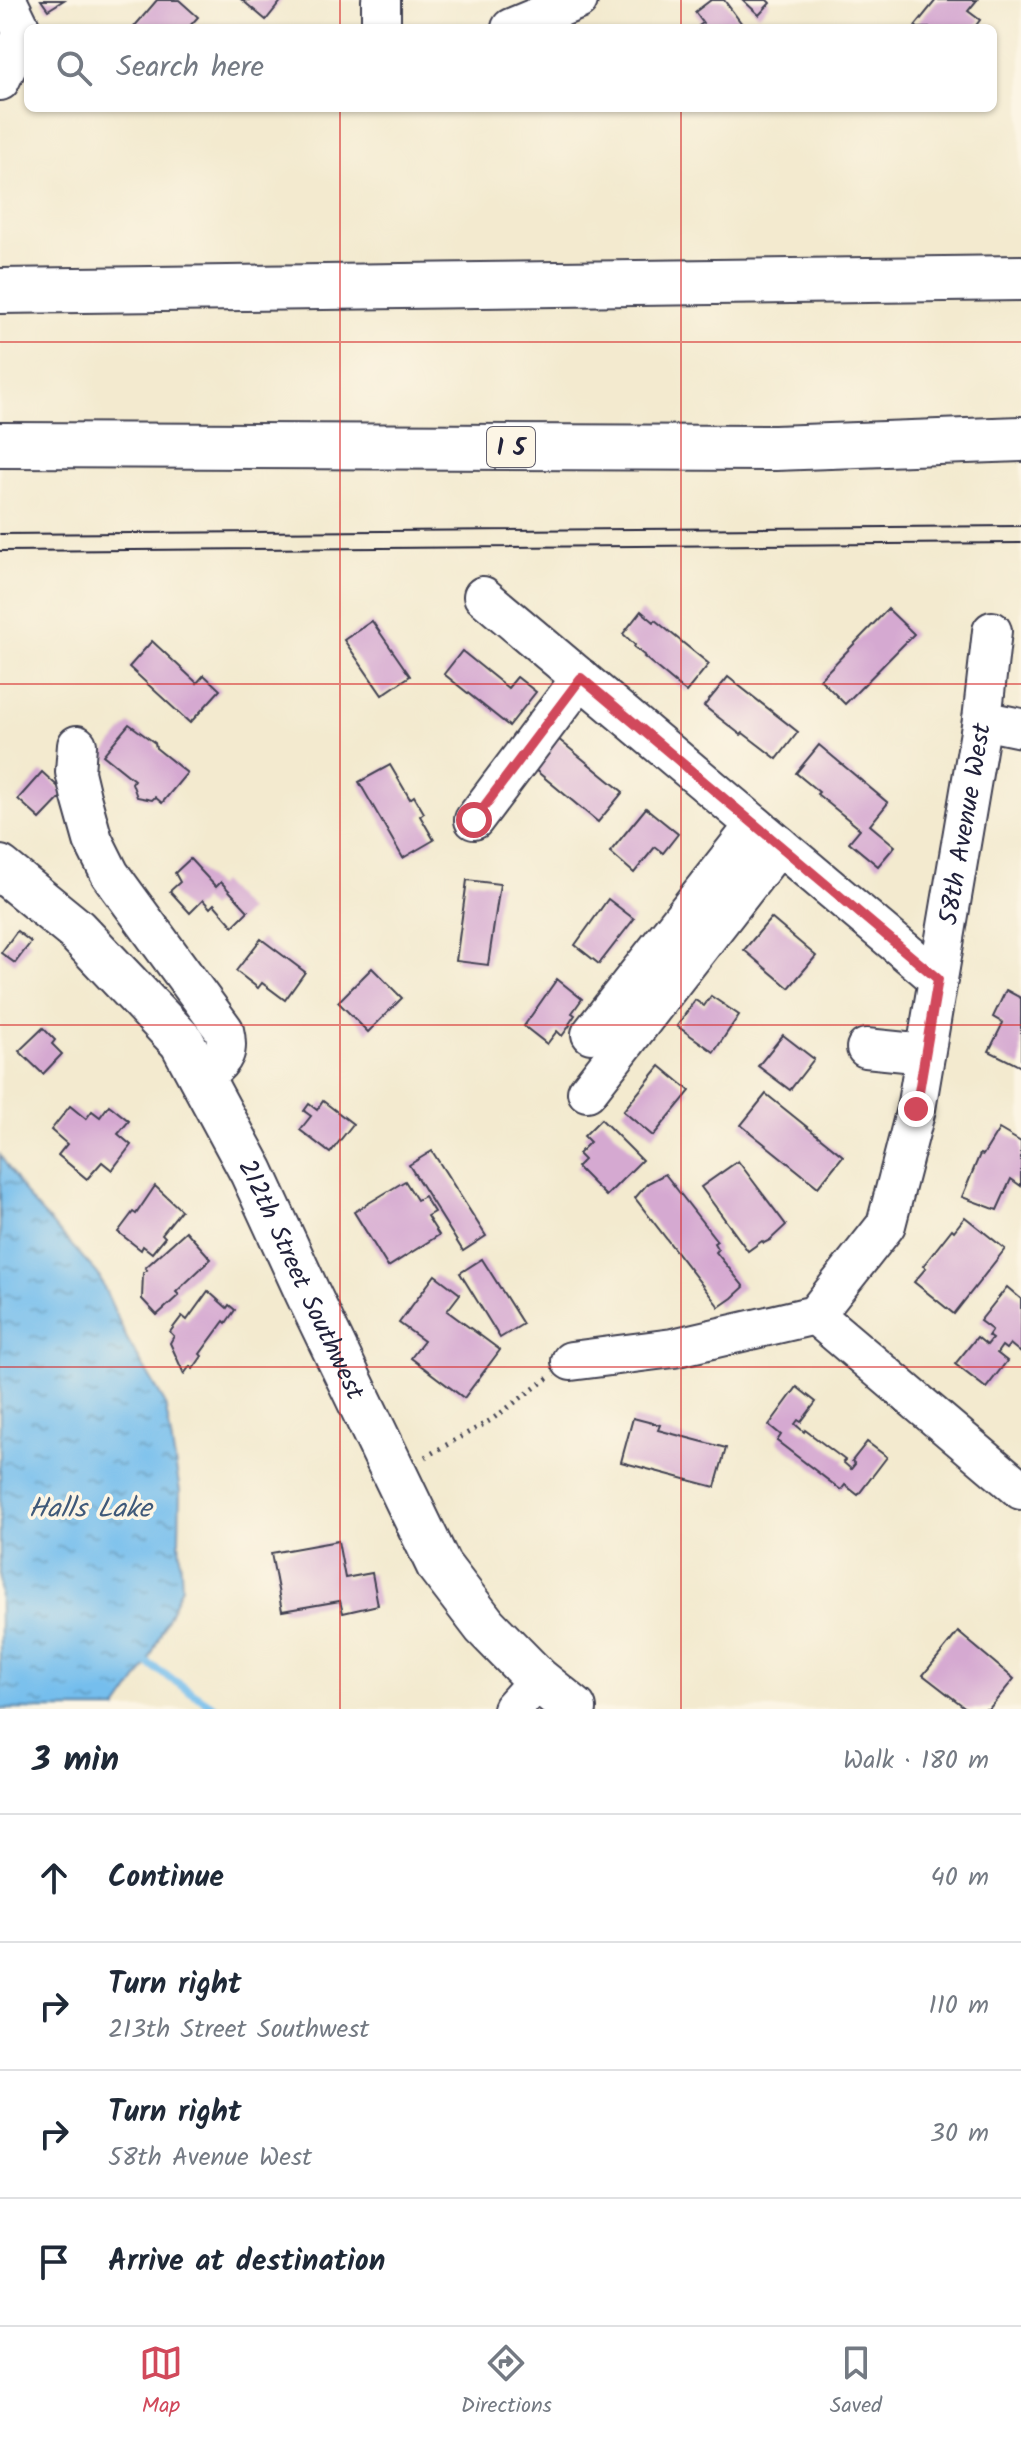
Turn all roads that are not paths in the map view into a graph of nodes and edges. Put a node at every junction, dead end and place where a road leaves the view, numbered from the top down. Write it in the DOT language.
graph roads {
  1 [pos="7,0"];
  2 [pos="381,0"];
  3 [pos="578,0"];
  4 [pos="381,24"];
  5 [pos="521,24"];
  6 [pos="0,81"];
  7 [pos="1021,254"];
  8 [pos="1021,278"];
  9 [pos="786,281"];
  10 [pos="0,291"];
  11 [pos="1021,439"];
  12 [pos="0,445"];
  13 [pos="483,596"];
  14 [pos="992,631"];
  15 [pos="581,678"];
  16 [pos="982,720"];
  17 [pos="1021,728"];
  18 [pos="77,745"];
  19 [pos="474,820"];
  20 [pos="767,835"];
  21 [pos="0,868"];
  22 [pos="938,979"];
  23 [pos="591,1034"];
  24 [pos="866,1048"];
  25 [pos="925,1054"];
  26 [pos="202,1078"];
  27 [pos="587,1092"];
  28 [pos="815,1315"];
  29 [pos="571,1361"];
  30 [pos="1021,1490"];
  31 [pos="525,1695"];
  32 [pos="574,1709"];
  1 -- 6 [label="street"];
  2 -- 4 [label="street"];
  3 -- 5 [label="street"];
  7 -- 9 [label="main road"];
  8 -- 9 [label="main road"];
  9 -- 10 [label="main road"];
  11 -- 12 [label="main road, I 5"];
  13 -- 15 [label="street"];
  14 -- 16 [label="street, 58th Avenue West"];
  15 -- 19 [label="street"];
  15 -- 20 [label="street"];
  16 -- 17 [label="street"];
  16 -- 22 [label="street, 58th Avenue West"];
  18 -- 26 [label="street"];
  20 -- 22 [label="street"];
  20 -- 23 [label="street"];
  20 -- 27 [label="street"];
  21 -- 26 [label="main road, 212th Street Southwest"];
  22 -- 25 [label="street, 58th Avenue West"];
  24 -- 25 [label="street"];
  25 -- 28 [label="street, 58th Avenue West"];
  26 -- 31 [label="main road, 212th Street Southwest"];
  28 -- 29 [label="street"];
  28 -- 30 [label="street"];
  31 -- 32 [label="main road, 212th Street Southwest"];
}
